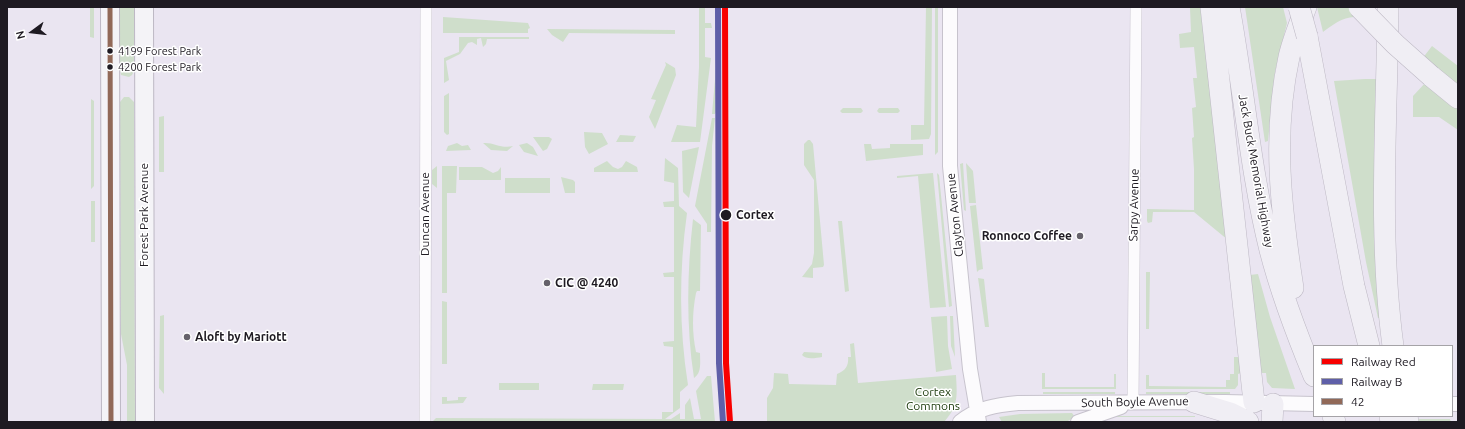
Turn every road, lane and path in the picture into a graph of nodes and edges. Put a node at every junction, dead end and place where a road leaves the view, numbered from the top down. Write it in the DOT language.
graph roads {
  1 [pos="110,7"];
  2 [pos="144,7"];
  3 [pos="426,7"];
  4 [pos="950,7"];
  5 [pos="1136,7"];
  6 [pos="1211,7"];
  7 [pos="1229,7"];
  8 [pos="1299,7"];
  9 [pos="1306,7"];
  10 [pos="1359,7"];
  11 [pos="1388,7"];
  12 [pos="1455,94"];
  13 [pos="1299,340"];
  14 [pos="1369,345"];
  15 [pos="1393,345"];
  16 [pos="1313,374"];
  17 [pos="1194,402"];
  18 [pos="1133,403"];
  19 [pos="1313,404"];
  20 [pos="1262,412"];
  21 [pos="977,417"];
  22 [pos="111,422"];
  23 [pos="145,422"];
  24 [pos="425,422"];
  25 [pos="960,422"];
  26 [pos="1078,422"];
  1 -- 22 [label="main road"];
  2 -- 23 [label="main road, Forest Park Avenue"];
  3 -- 24 [label="street, Duncan Avenue"];
  4 -- 21 [label="street, Clayton Avenue"];
  5 -- 18 [label="street, Sarpy Avenue"];
  6 -- 20 [label="highway"];
  7 -- 13 [label="highway, Jack Buck Memorial Highway"];
  8 -- 14 [label="highway, bridge"];
  9 -- 13 [label="highway"];
  10 -- 12 [label="highway, bridge"];
  11 -- 15 [label="highway"];
  13 -- 16 [label="highway, Jack Buck Memorial Highway"];
  17 -- 18 [label="street, South Boyle Avenue"];
  17 -- 20 [label="highway"];
  18 -- 21 [label="street, South Boyle Avenue"];
  18 -- 26 [label="street"];
  19 -- 20 [label="street"];
  21 -- 25 [label="street, South Boyle Avenue"];
}
